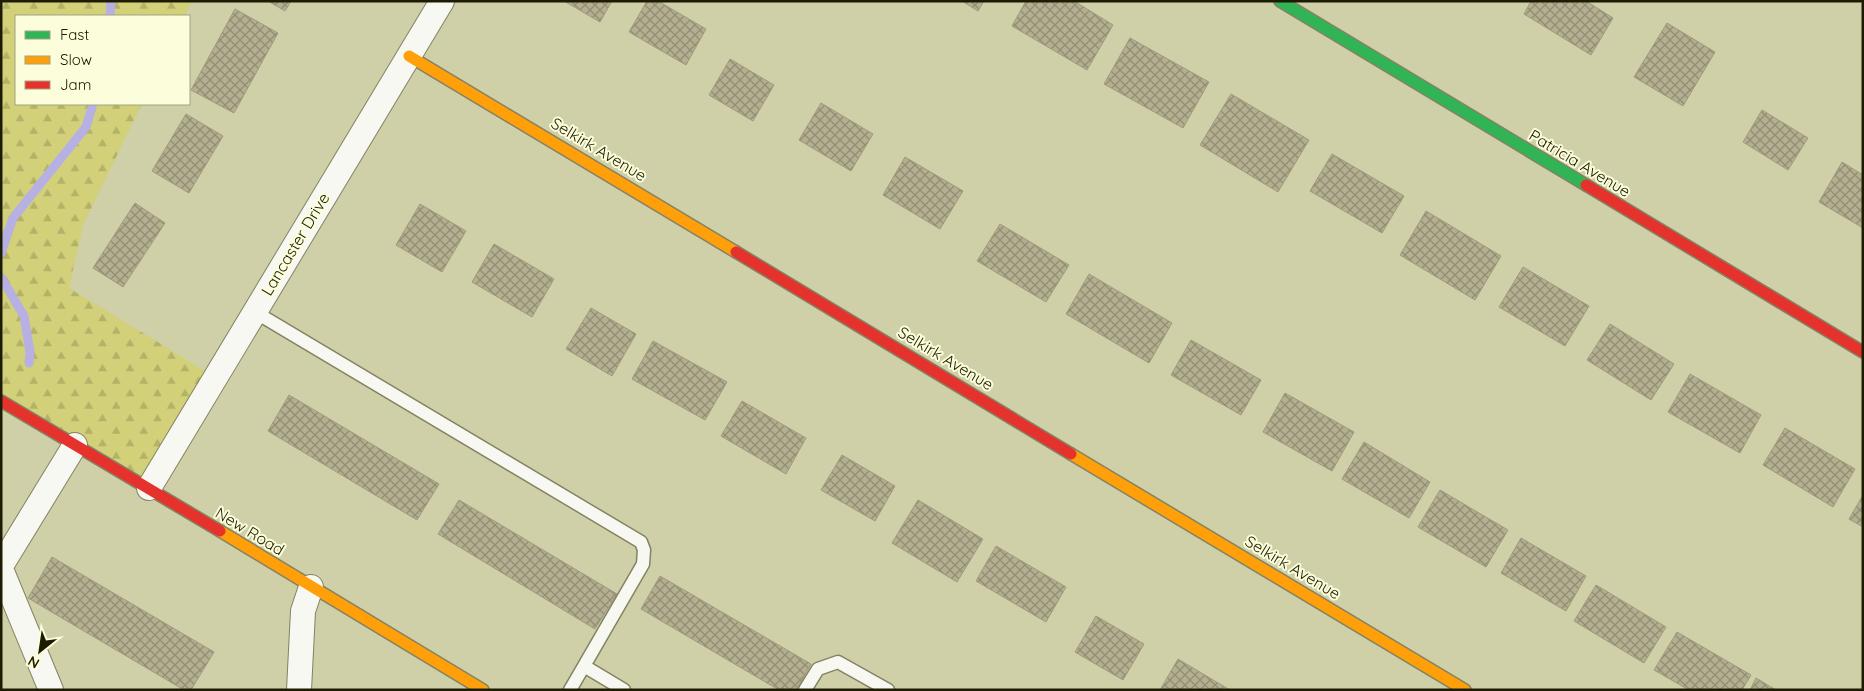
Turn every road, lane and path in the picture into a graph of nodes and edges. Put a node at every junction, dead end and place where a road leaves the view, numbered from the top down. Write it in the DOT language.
graph roads {
  1 [pos="442,1"];
  2 [pos="1280,1"];
  3 [pos="409,56"];
  4 [pos="255,312"];
  5 [pos="1863,352"];
  6 [pos="1,401"];
  7 [pos="75,445"];
  8 [pos="149,488"];
  9 [pos="1,567"];
  10 [pos="311,587"];
  11 [pos="584,666"];
  12 [pos="51,690"];
  13 [pos="299,690"];
  14 [pos="482,690"];
  15 [pos="570,690"];
  16 [pos="624,690"];
  17 [pos="805,690"];
  18 [pos="888,690"];
  19 [pos="1465,690"];
  1 -- 3 [label="street, Lancaster Drive"];
  2 -- 5 [label="street, Patricia Avenue"];
  3 -- 4 [label="street, Lancaster Drive"];
  3 -- 19 [label="street, Selkirk Avenue"];
  4 -- 8 [label="street, Lancaster Drive"];
  4 -- 11 [label="lane"];
  6 -- 7 [label="street, New Road"];
  7 -- 8 [label="street, New Road"];
  7 -- 9 [label="street"];
  8 -- 10 [label="street, New Road"];
  9 -- 12 [label="street"];
  10 -- 13 [label="street"];
  10 -- 14 [label="street, New Road"];
  11 -- 15 [label="lane"];
  11 -- 16 [label="lane"];
  17 -- 18 [label="lane"];
}
